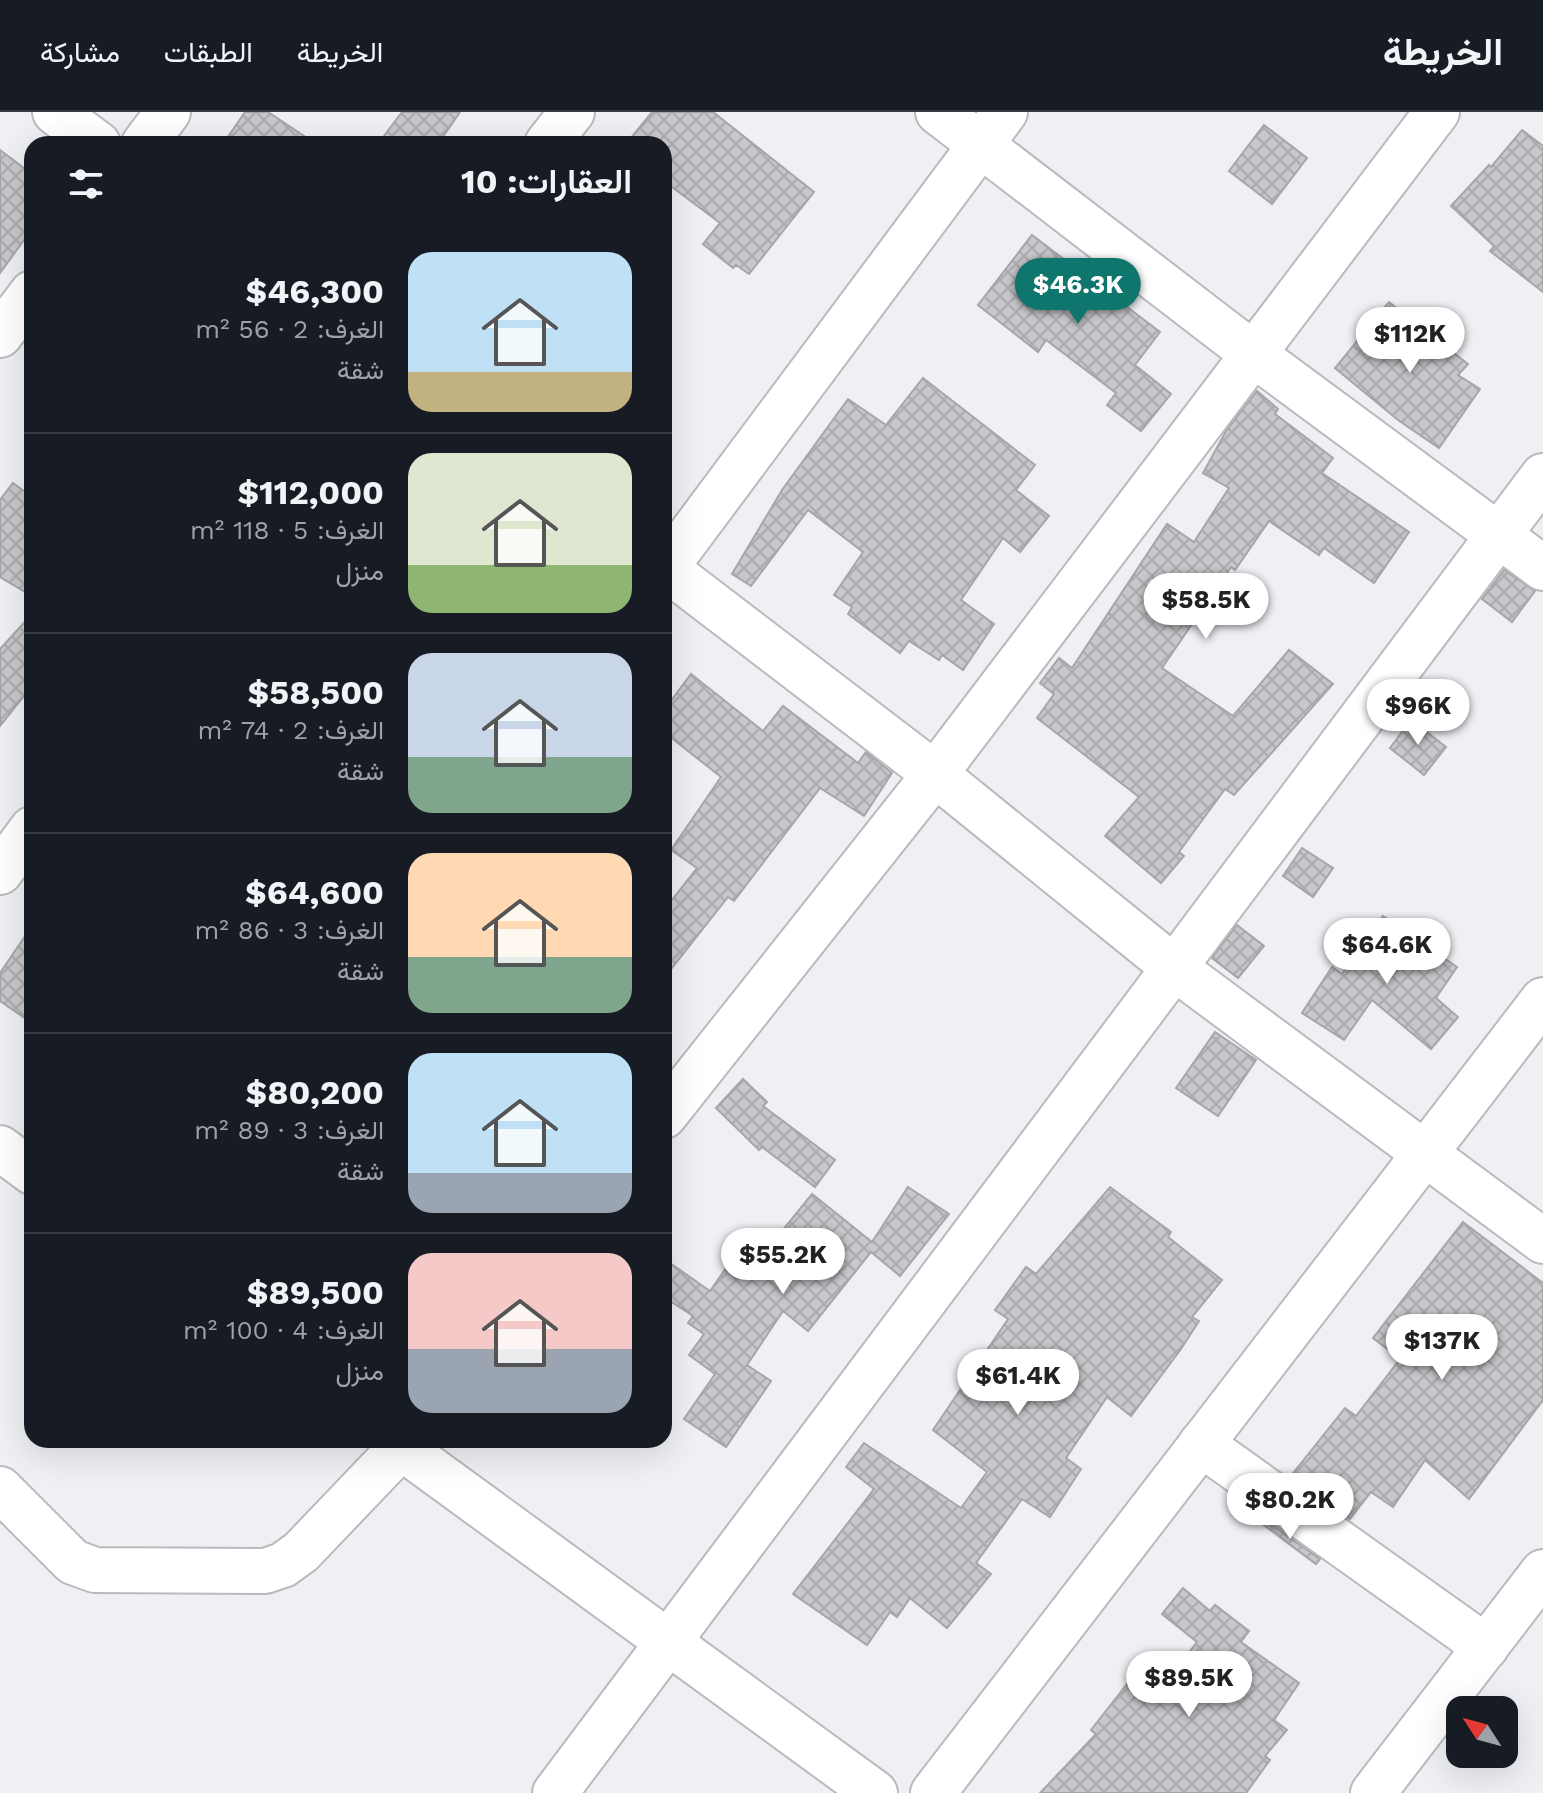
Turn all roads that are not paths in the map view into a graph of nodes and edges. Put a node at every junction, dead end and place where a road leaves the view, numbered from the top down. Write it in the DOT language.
graph roads {
  1 [pos="55,112"];
  2 [pos="168,112"];
  3 [pos="572,112"];
  4 [pos="938,112"];
  5 [pos="1437,112"];
  6 [pos="993,128"];
  7 [pos="87,136"];
  8 [pos="150,136"];
  9 [pos="553,136"];
  10 [pos="24,304"];
  11 [pos="0,335"];
  12 [pos="1252,353"];
  13 [pos="1543,476"];
  14 [pos="1498,535"];
  15 [pos="672,557"];
  16 [pos="1543,568"];
  17 [pos="672,574"];
  18 [pos="935,774"];
  19 [pos="24,840"];
  20 [pos="0,872"];
  21 [pos="1172,966"];
  22 [pos="1543,1000"];
  23 [pos="672,1106"];
  24 [pos="0,1148"];
  25 [pos="1425,1153"];
  26 [pos="24,1166"];
  27 [pos="1543,1241"];
  28 [pos="1201,1444"];
  29 [pos="395,1448"];
  30 [pos="407,1448"];
  31 [pos="0,1489"];
  32 [pos="1543,1572"];
  33 [pos="669,1644"];
  34 [pos="1486,1647"];
  35 [pos="555,1793"];
  36 [pos="875,1793"];
  37 [pos="933,1793"];
  38 [pos="1373,1793"];
  1 -- 7 [label="street"];
  2 -- 8 [label="street"];
  3 -- 9 [label="street"];
  4 -- 6 [label="street"];
  5 -- 12 [label="street"];
  6 -- 12 [label="street"];
  6 -- 15 [label="street"];
  10 -- 11 [label="street"];
  12 -- 14 [label="street"];
  12 -- 18 [label="street"];
  13 -- 14 [label="street"];
  14 -- 16 [label="street"];
  14 -- 21 [label="street"];
  17 -- 18 [label="street"];
  18 -- 21 [label="street"];
  18 -- 23 [label="street"];
  19 -- 20 [label="street"];
  21 -- 25 [label="street"];
  21 -- 33 [label="street"];
  22 -- 25 [label="street"];
  24 -- 26 [label="street"];
  25 -- 27 [label="street"];
  25 -- 28 [label="street"];
  28 -- 34 [label="street"];
  28 -- 37 [label="street"];
  29 -- 31 [label="street"];
  30 -- 33 [label="street"];
  32 -- 34 [label="street"];
  33 -- 35 [label="street"];
  33 -- 36 [label="street"];
  34 -- 38 [label="street"];
}
